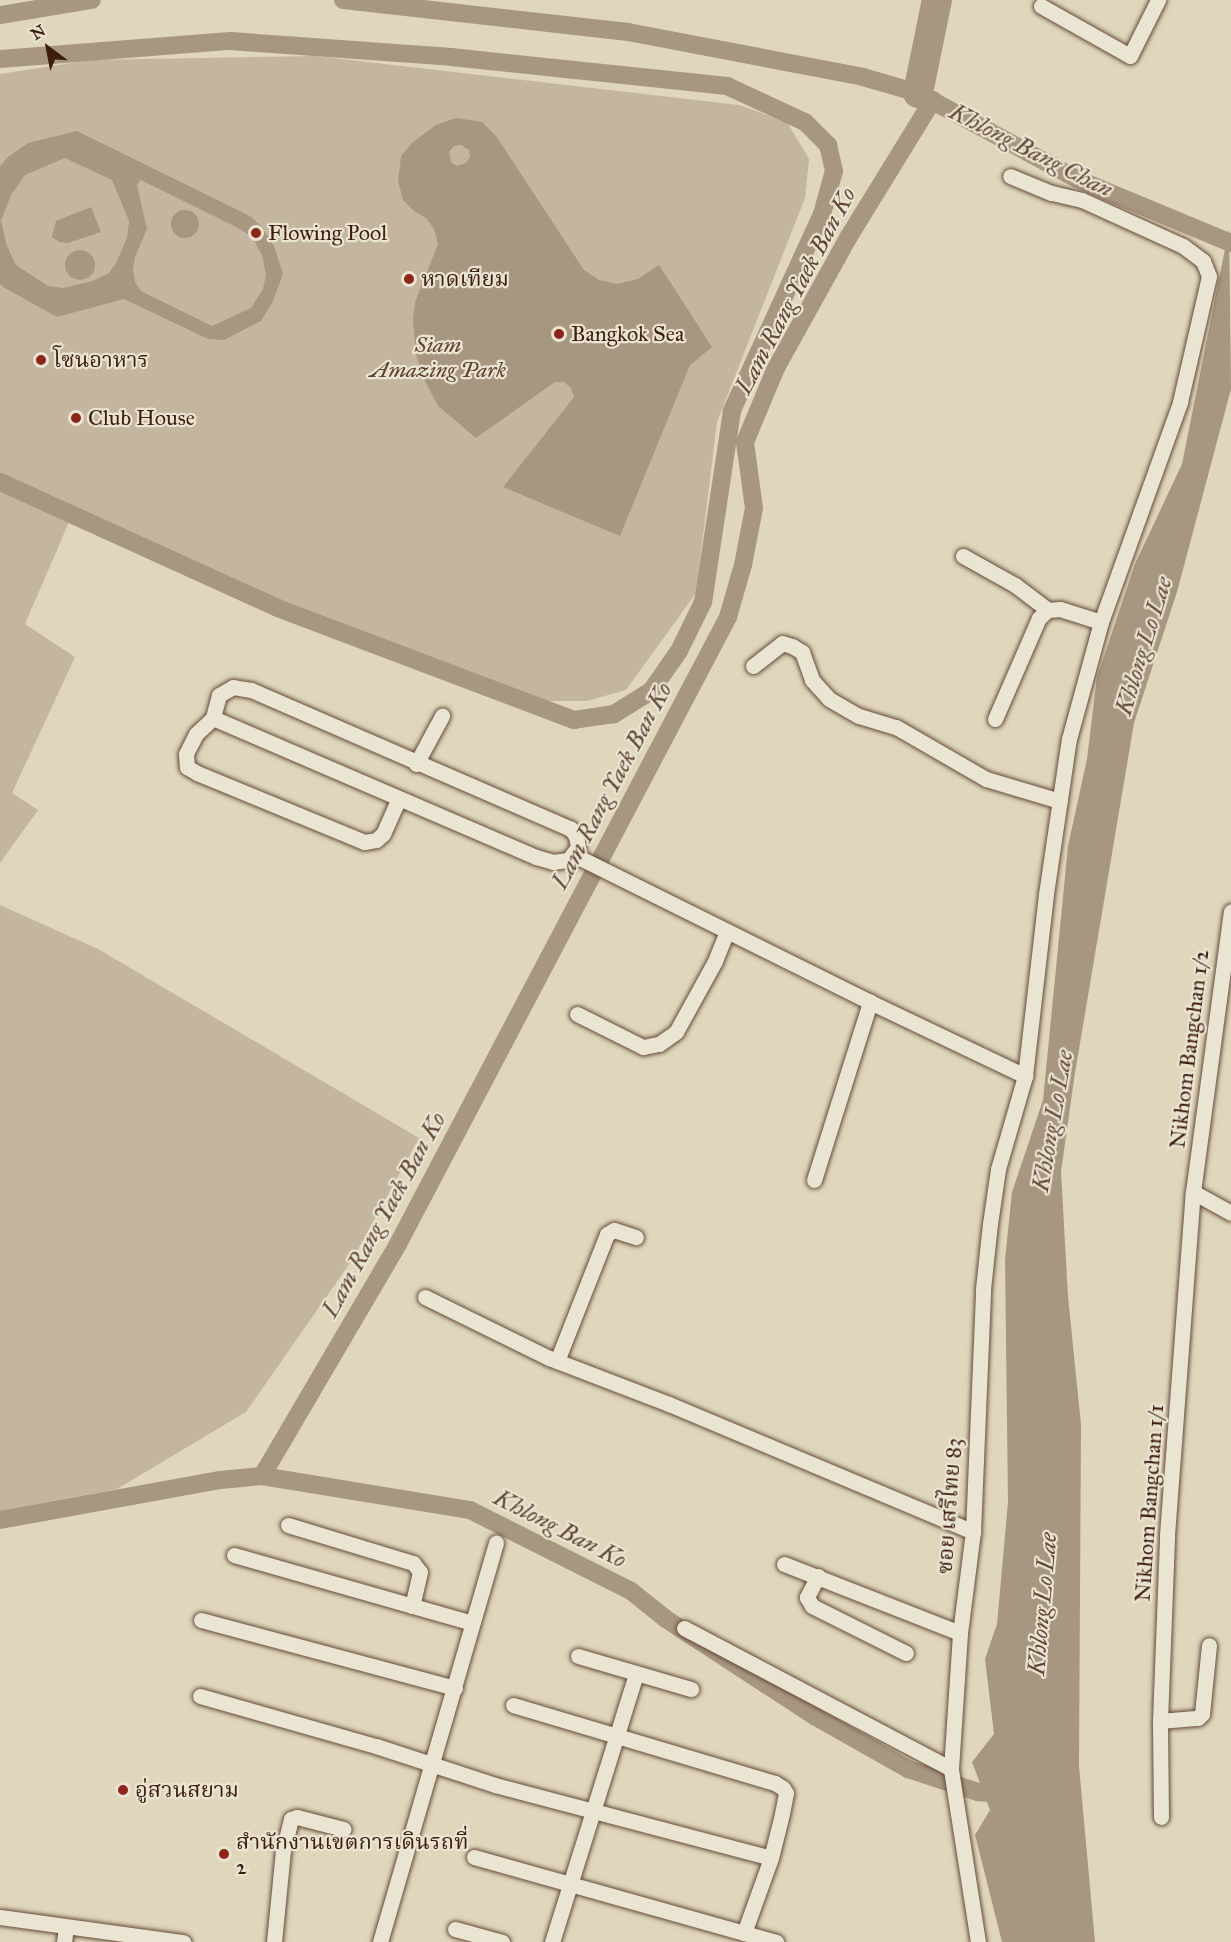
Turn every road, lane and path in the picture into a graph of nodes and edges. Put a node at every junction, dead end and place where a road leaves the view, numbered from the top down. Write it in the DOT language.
graph roads {
  1 [pos="1158,0"];
  2 [pos="1041,6"];
  3 [pos="1010,176"];
  4 [pos="963,556"];
  5 [pos="1048,610"];
  6 [pos="1101,622"];
  7 [pos="753,666"];
  8 [pos="442,716"];
  9 [pos="213,718"];
  10 [pos="995,719"];
  11 [pos="416,764"];
  12 [pos="399,798"];
  13 [pos="1060,801"];
  14 [pos="581,858"];
  15 [pos="1231,912"];
  16 [pos="727,932"];
  17 [pos="870,1002"];
  18 [pos="577,1014"];
  19 [pos="1025,1076"];
  20 [pos="814,1180"];
  21 [pos="1193,1192"];
  22 [pos="1231,1213"];
  23 [pos="636,1237"];
  24 [pos="425,1297"];
  25 [pos="557,1361"];
  26 [pos="288,1525"];
  27 [pos="973,1532"];
  28 [pos="496,1543"];
  29 [pos="234,1555"];
  30 [pos="784,1564"];
  31 [pos="818,1576"];
  32 [pos="412,1606"];
  33 [pos="201,1620"];
  34 [pos="473,1623"];
  35 [pos="684,1628"];
  36 [pos="960,1632"];
  37 [pos="1209,1645"];
  38 [pos="906,1653"];
  39 [pos="578,1656"];
  40 [pos="636,1674"];
  41 [pos="455,1688"];
  42 [pos="691,1689"];
  43 [pos="200,1696"];
  44 [pos="513,1705"];
  45 [pos="1160,1721"];
  46 [pos="616,1737"];
  47 [pos="432,1765"];
  48 [pos="951,1774"];
  49 [pos="592,1811"];
  50 [pos="1161,1817"];
  51 [pos="343,1829"];
  52 [pos="474,1857"];
  53 [pos="771,1858"];
  54 [pos="569,1884"];
  55 [pos="0,1917"];
  56 [pos="455,1929"];
  57 [pos="744,1933"];
  58 [pos="65,1934"];
  59 [pos="167,1941"];
  60 [pos="183,1942"];
  61 [pos="274,1942"];
  62 [pos="380,1942"];
  63 [pos="502,1942"];
  64 [pos="552,1942"];
  65 [pos="776,1942"];
  66 [pos="978,1942"];
  1 -- 2 [label="street"];
  3 -- 6 [label="street, ซอย เสรีไทย 83"];
  4 -- 5 [label="street"];
  5 -- 6 [label="street"];
  5 -- 10 [label="street"];
  6 -- 13 [label="street, ซอย เสรีไทย 83"];
  7 -- 13 [label="street"];
  8 -- 11 [label="street"];
  9 -- 11 [label="street"];
  9 -- 12 [label="street"];
  9 -- 12 [label="street"];
  11 -- 14 [label="street"];
  12 -- 14 [label="street"];
  13 -- 19 [label="street, ซอย เสรีไทย 83"];
  14 -- 16 [label="street"];
  15 -- 21 [label="street, Nikhom Bangchan 1/2"];
  16 -- 17 [label="street"];
  16 -- 18 [label="street"];
  17 -- 19 [label="street"];
  17 -- 20 [label="street"];
  19 -- 27 [label="street, ซอย เสรีไทย 83"];
  21 -- 22 [label="street"];
  21 -- 45 [label="street, Nikhom Bangchan 1/1"];
  23 -- 25 [label="street"];
  24 -- 25 [label="street"];
  25 -- 27 [label="street"];
  26 -- 32 [label="street"];
  27 -- 36 [label="street, ซอย เสรีไทย 83"];
  28 -- 34 [label="street"];
  29 -- 32 [label="street"];
  30 -- 31 [label="street"];
  31 -- 36 [label="street"];
  31 -- 38 [label="street"];
  32 -- 34 [label="street"];
  33 -- 41 [label="street"];
  34 -- 41 [label="street"];
  35 -- 48 [label="street"];
  36 -- 48 [label="street, ซอย เสรีไทย 83"];
  37 -- 45 [label="street"];
  39 -- 40 [label="street"];
  40 -- 42 [label="street"];
  40 -- 46 [label="street"];
  41 -- 47 [label="street"];
  43 -- 47 [label="street"];
  44 -- 46 [label="street"];
  45 -- 50 [label="street, Nikhom Bangchan 1/1"];
  46 -- 49 [label="street"];
  46 -- 53 [label="street"];
  47 -- 49 [label="street"];
  47 -- 62 [label="street"];
  48 -- 66 [label="street, ซอย เสรีไทย 83"];
  49 -- 53 [label="street"];
  49 -- 54 [label="street"];
  51 -- 61 [label="street"];
  52 -- 54 [label="street"];
  53 -- 57 [label="street"];
  54 -- 57 [label="street"];
  54 -- 64 [label="street"];
  55 -- 58 [label="street"];
  56 -- 63 [label="street"];
  57 -- 65 [label="street"];
  58 -- 59 [label="street"];
  59 -- 60 [label="street"];
}
